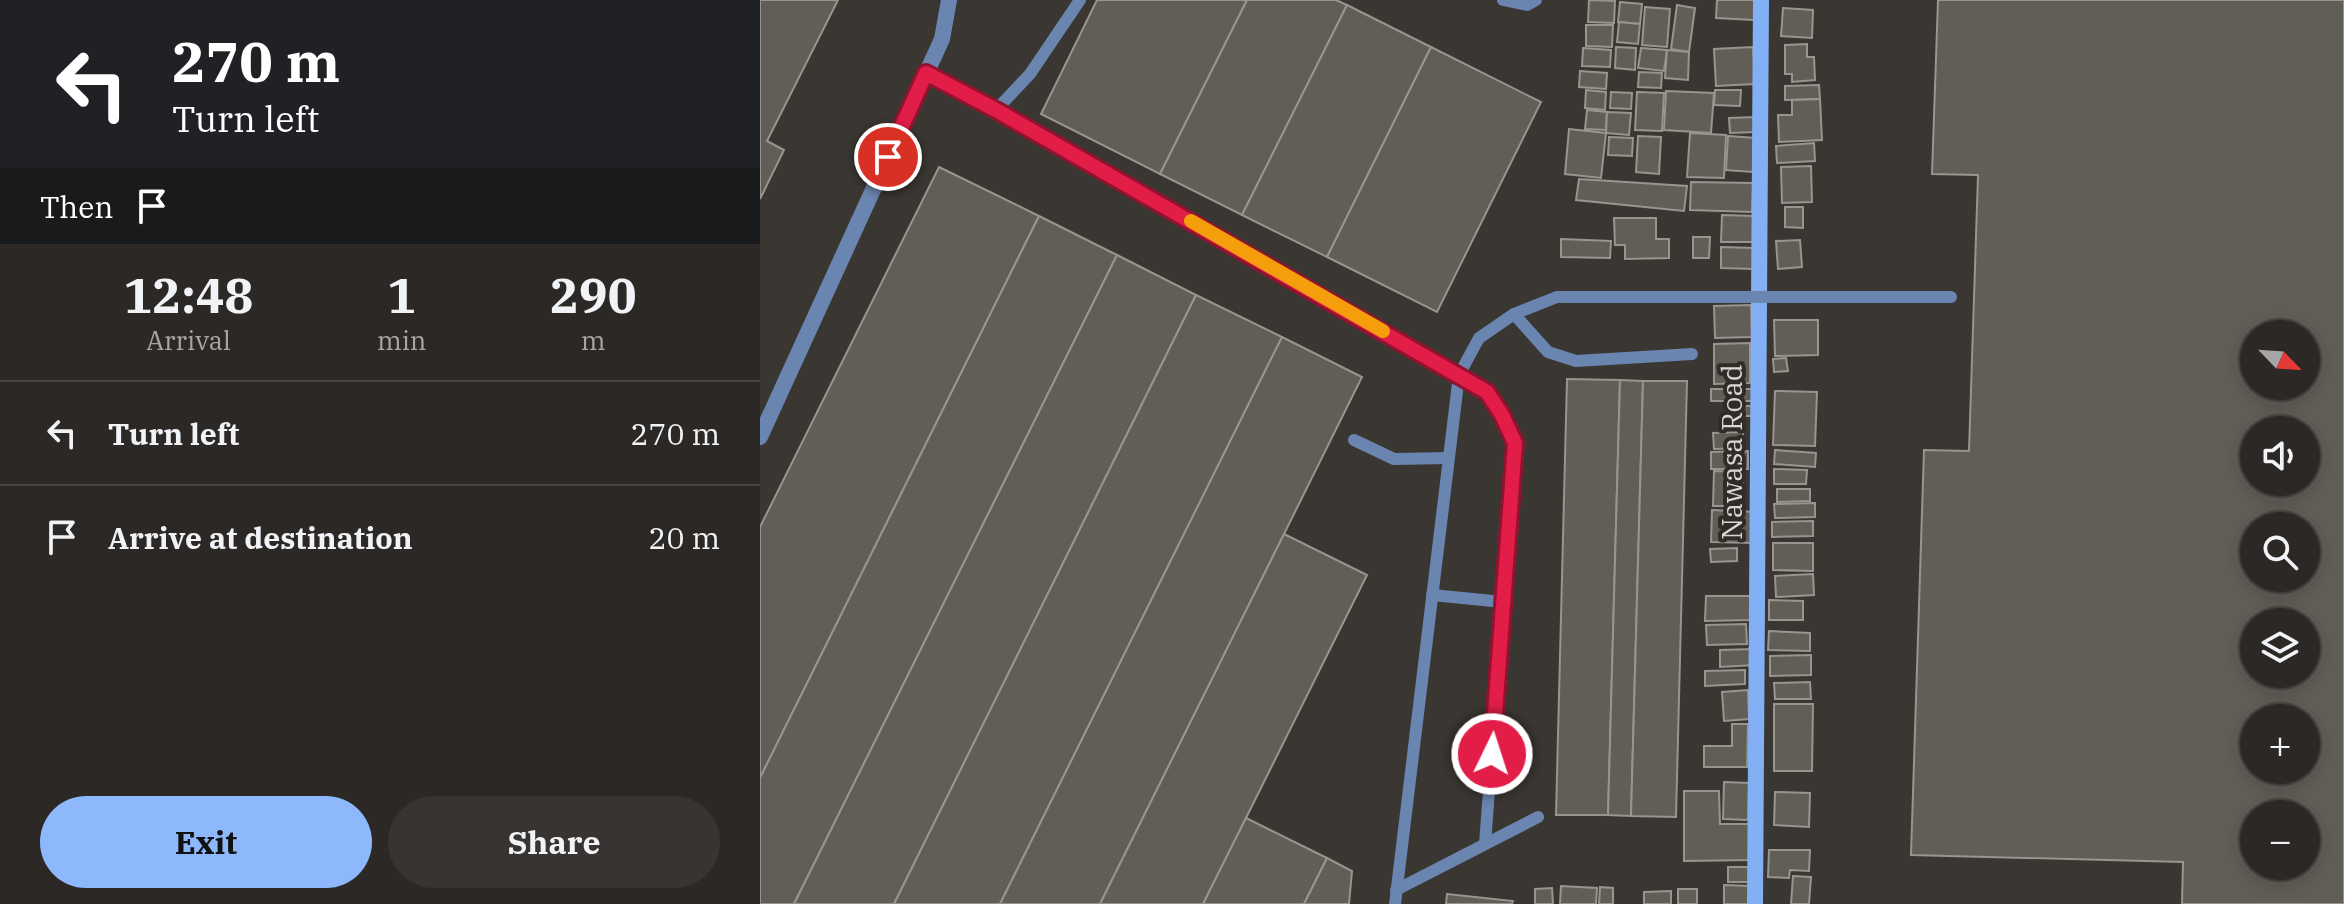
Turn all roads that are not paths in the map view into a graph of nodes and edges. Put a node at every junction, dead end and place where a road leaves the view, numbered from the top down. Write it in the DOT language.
graph roads {
  1 [pos="949,0"];
  2 [pos="1080,0"];
  3 [pos="1503,0"];
  4 [pos="1536,0"];
  5 [pos="1761,0"];
  6 [pos="926,73"];
  7 [pos="996,110"];
  8 [pos="1951,297"];
  9 [pos="1514,314"];
  10 [pos="1692,354"];
  11 [pos="1459,375"];
  12 [pos="760,437"];
  13 [pos="1354,440"];
  14 [pos="1448,458"];
  15 [pos="1432,595"];
  16 [pos="1503,602"];
  17 [pos="1538,817"];
  18 [pos="1485,844"];
  19 [pos="1396,897"];
  20 [pos="1755,904"];
  1 -- 6 [label="street"];
  2 -- 7 [label="lane"];
  3 -- 4 [label="lane"];
  5 -- 20 [label="street, Nawasa Road"];
  6 -- 7 [label="lane"];
  6 -- 12 [label="street"];
  7 -- 11 [label="lane"];
  8 -- 9 [label="lane, bridge"];
  9 -- 10 [label="lane"];
  9 -- 11 [label="lane"];
  11 -- 14 [label="lane"];
  11 -- 16 [label="lane"];
  13 -- 14 [label="lane"];
  14 -- 15 [label="lane"];
  15 -- 16 [label="lane"];
  15 -- 19 [label="lane"];
  16 -- 18 [label="lane"];
  17 -- 18 [label="lane"];
  18 -- 19 [label="lane"];
}
